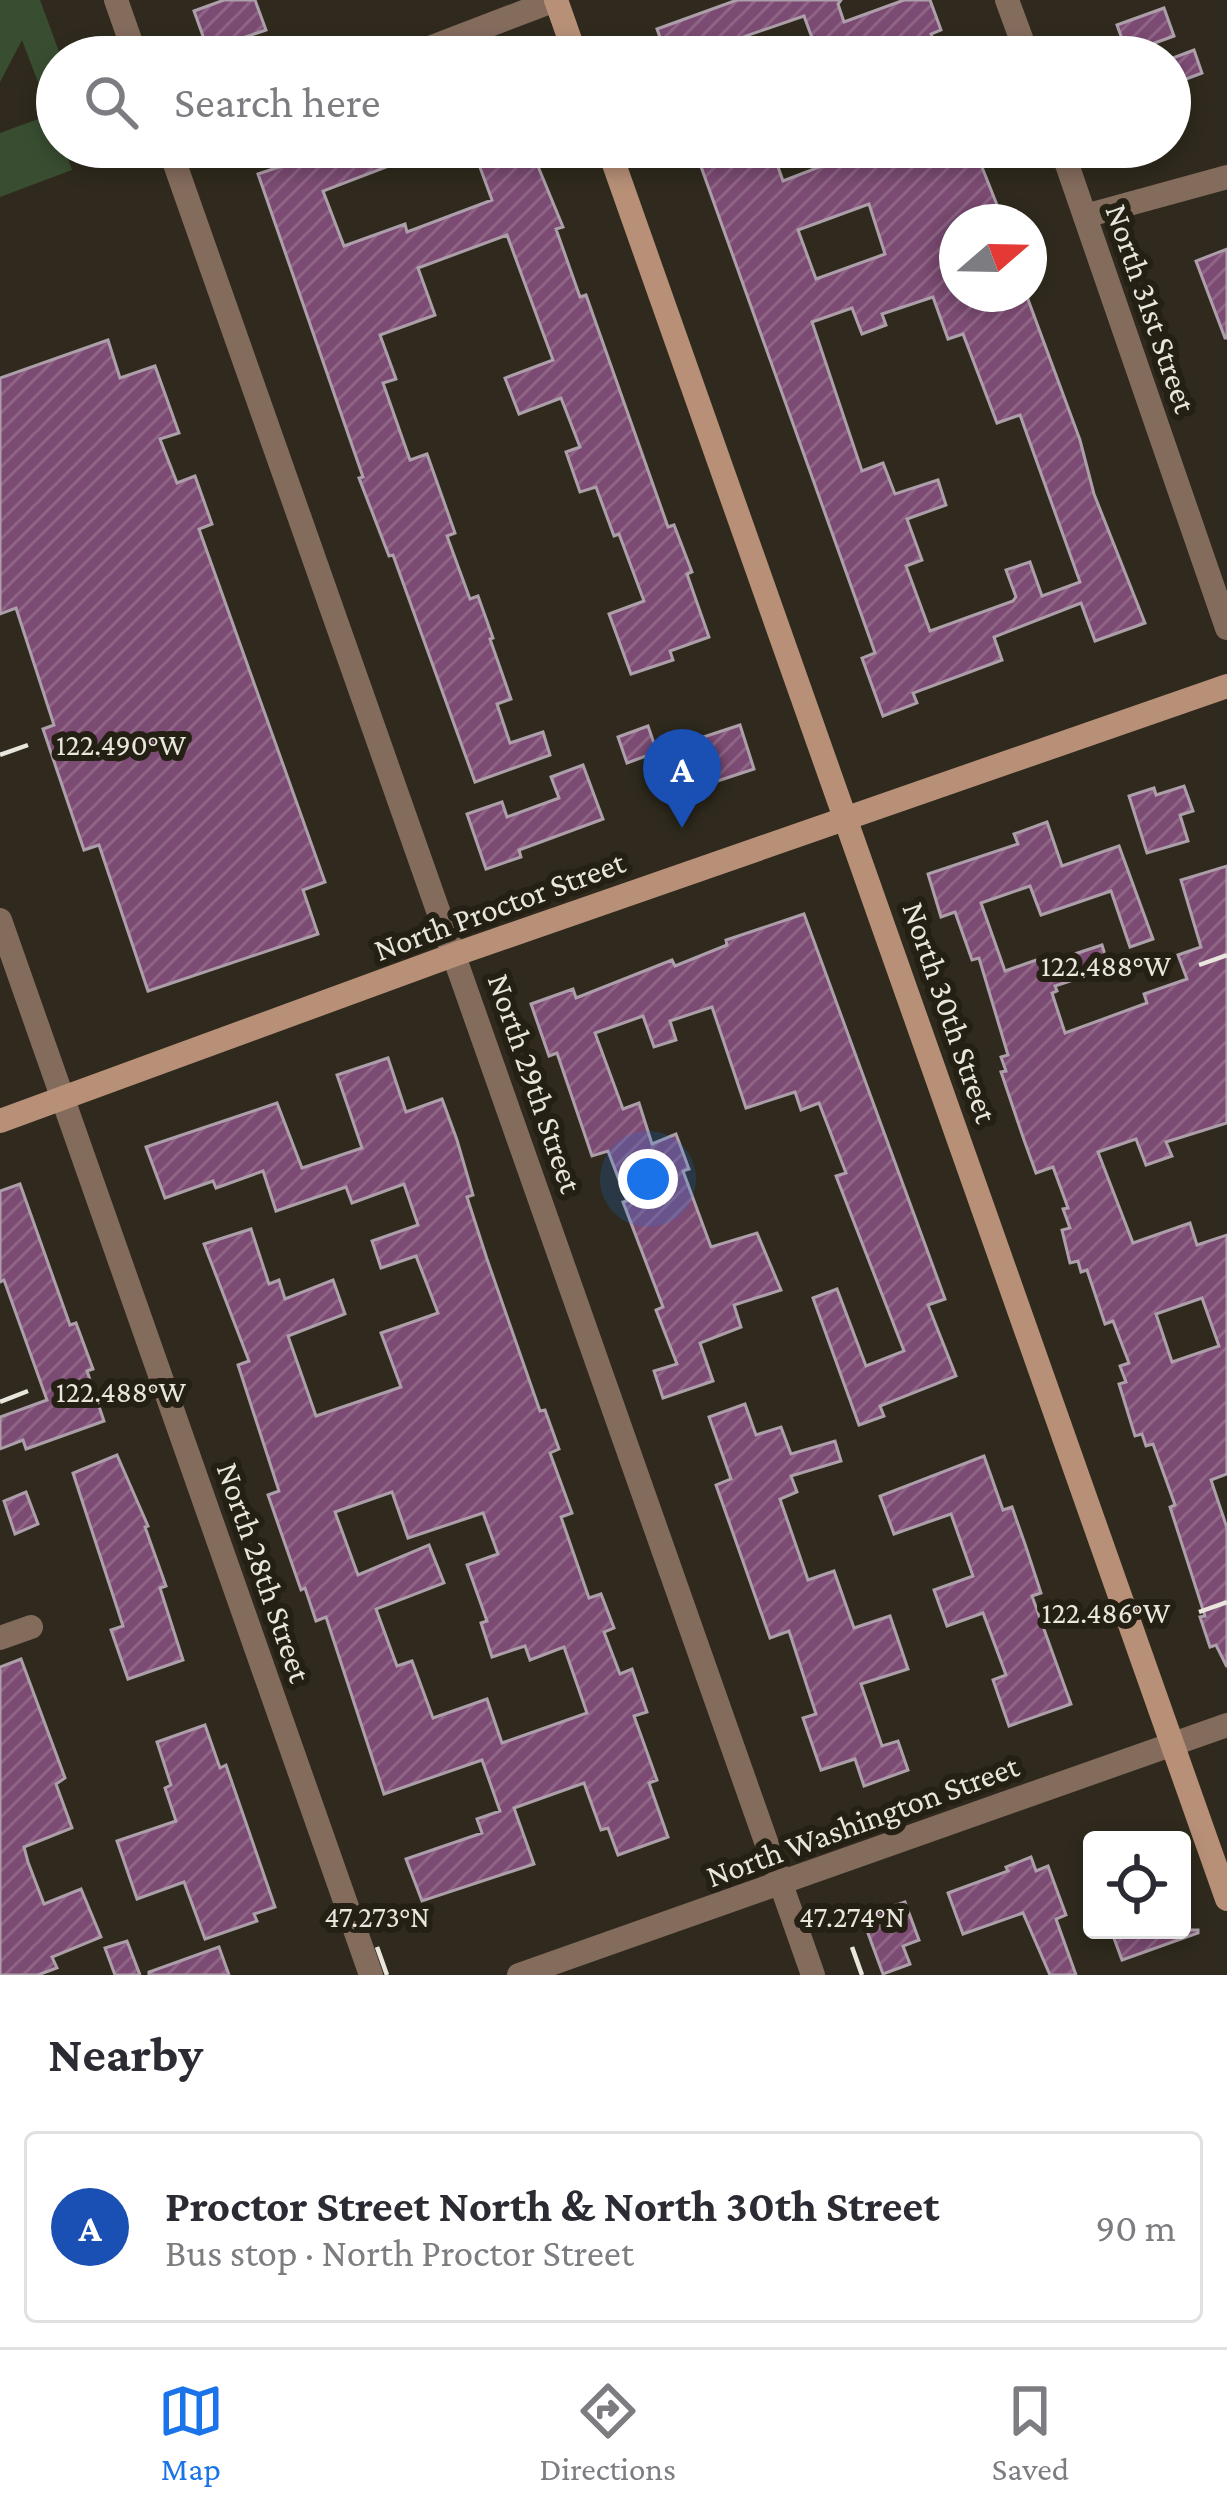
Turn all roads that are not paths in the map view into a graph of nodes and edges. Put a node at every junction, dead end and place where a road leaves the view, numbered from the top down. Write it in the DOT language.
graph roads {
  1 [pos="116,0"];
  2 [pos="555,0"];
  3 [pos="1007,0"];
  4 [pos="129,36"];
  5 [pos="461,36"];
  6 [pos="568,36"];
  7 [pos="1020,36"];
  8 [pos="176,168"];
  9 [pos="616,168"];
  10 [pos="1068,168"];
  11 [pos="1227,177"];
  12 [pos="1085,216"];
  13 [pos="1227,628"];
  14 [pos="1227,686"];
  15 [pos="848,818"];
  16 [pos="0,920"];
  17 [pos="456,954"];
  18 [pos="64,1097"];
  19 [pos="0,1121"];
  20 [pos="32,1627"];
  21 [pos="0,1638"];
  22 [pos="1227,1725"];
  23 [pos="1172,1744"];
  24 [pos="782,1885"];
  25 [pos="1227,1900"];
  26 [pos="371,1975"];
  27 [pos="519,1975"];
  28 [pos="813,1975"];
  1 -- 4 [label="street"];
  2 -- 5 [label="street"];
  2 -- 6 [label="main road"];
  3 -- 7 [label="street"];
  8 -- 17 [label="street, North 29th Street"];
  9 -- 15 [label="main road, North 30th Street"];
  10 -- 12 [label="street, North 31st Street"];
  11 -- 12 [label="street"];
  12 -- 13 [label="street, North 31st Street"];
  14 -- 15 [label="main road, North Proctor Street"];
  15 -- 17 [label="main road, North Proctor Street"];
  15 -- 23 [label="main road, North 30th Street"];
  16 -- 18 [label="street, North 28th Street"];
  17 -- 18 [label="main road, North Proctor Street"];
  17 -- 24 [label="street, North 29th Street"];
  18 -- 19 [label="main road, North Proctor Street"];
  18 -- 26 [label="street, North 28th Street"];
  20 -- 21 [label="street"];
  22 -- 23 [label="street, North Washington Street"];
  23 -- 24 [label="street, North Washington Street"];
  23 -- 25 [label="main road, North 30th Street"];
  24 -- 27 [label="street, North Washington Street"];
  24 -- 28 [label="street, North 29th Street"];
}
